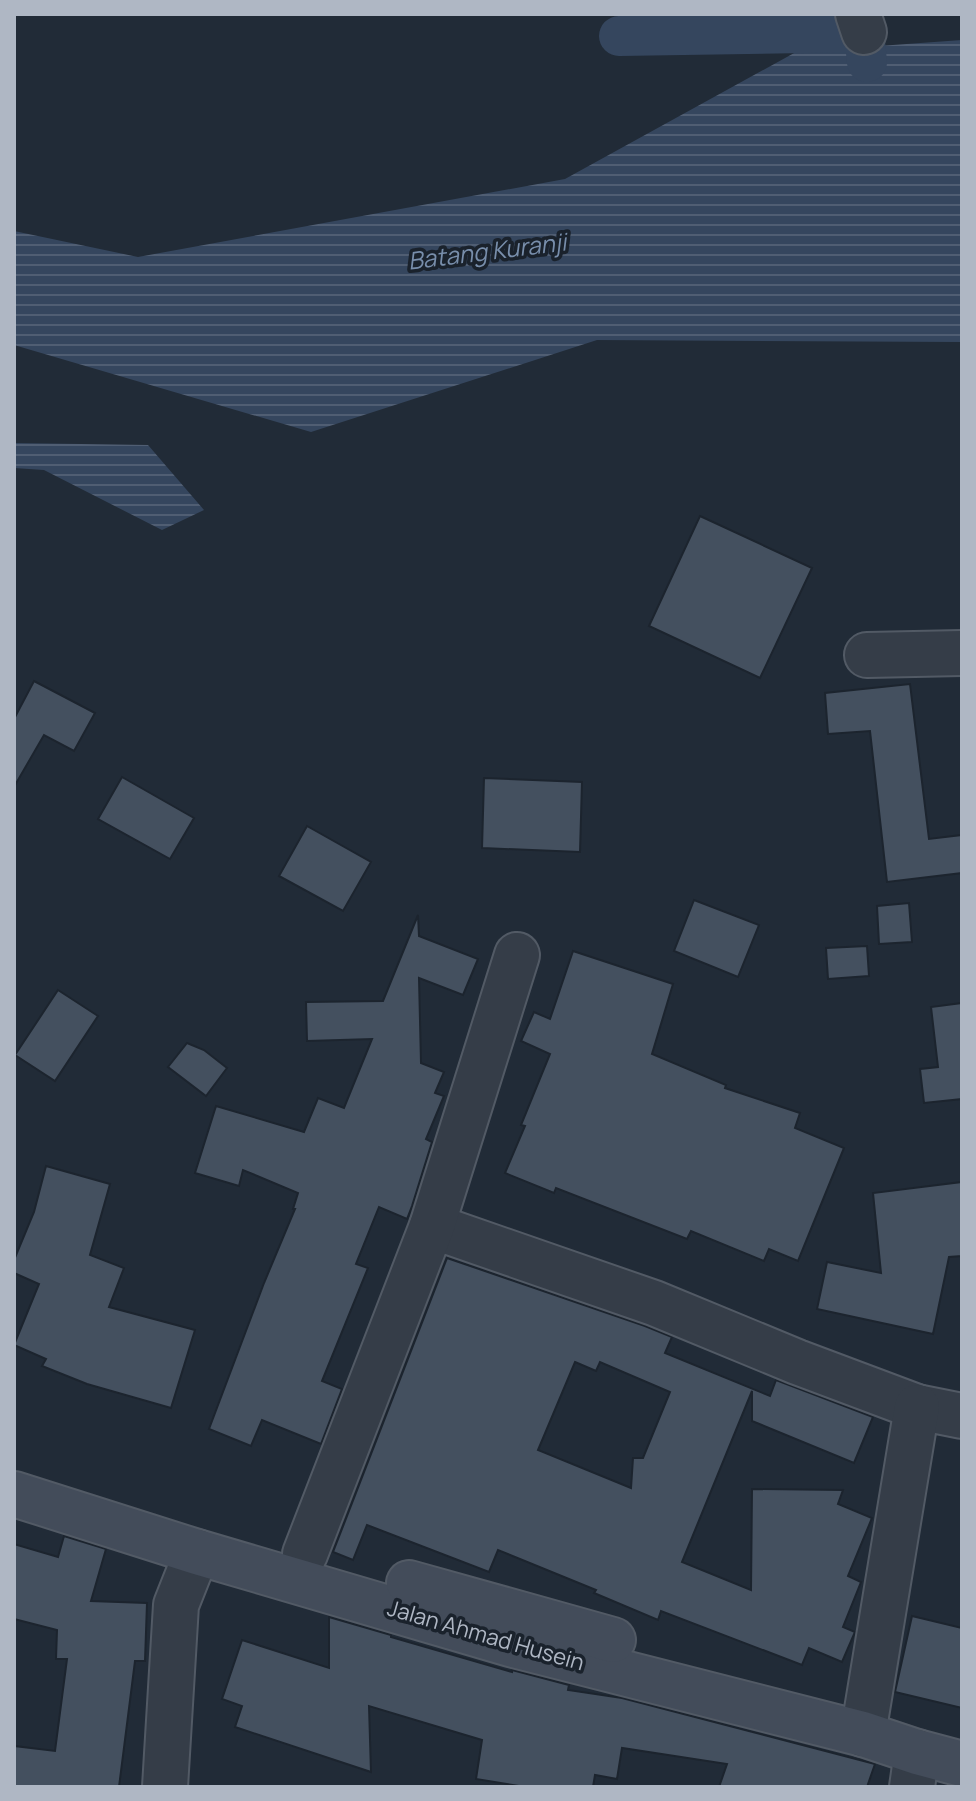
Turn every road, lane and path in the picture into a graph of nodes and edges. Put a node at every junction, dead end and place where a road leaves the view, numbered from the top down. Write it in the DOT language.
graph roads {
  1 [pos="962,653"];
  2 [pos="867,655"];
  3 [pos="517,955"];
  4 [pos="432,1226"];
  5 [pos="917,1407"];
  6 [pos="962,1416"];
  7 [pos="14,1467"];
  8 [pos="14,1494"];
  9 [pos="197,1552"];
  10 [pos="305,1554"];
  11 [pos="864,1722"];
  12 [pos="962,1736"];
  13 [pos="962,1764"];
  14 [pos="915,1770"];
  15 [pos="165,1787"];
  1 -- 2 [label="street"];
  3 -- 4 [label="street"];
  4 -- 5 [label="street"];
  4 -- 10 [label="street"];
  5 -- 6 [label="street"];
  5 -- 11 [label="street"];
  7 -- 10 [label="main road, Jalan Ahmad Husein"];
  8 -- 9 [label="main road, Jalan Ahmad Husein"];
  9 -- 11 [label="main road, Jalan Ahmad Husein"];
  9 -- 15 [label="street"];
  10 -- 11 [label="main road, Jalan Ahmad Husein"];
  11 -- 12 [label="main road, Jalan Ahmad Husein"];
  11 -- 14 [label="main road, Jalan Ahmad Husein"];
  13 -- 14 [label="main road, Jalan Ahmad Husein"];
}
